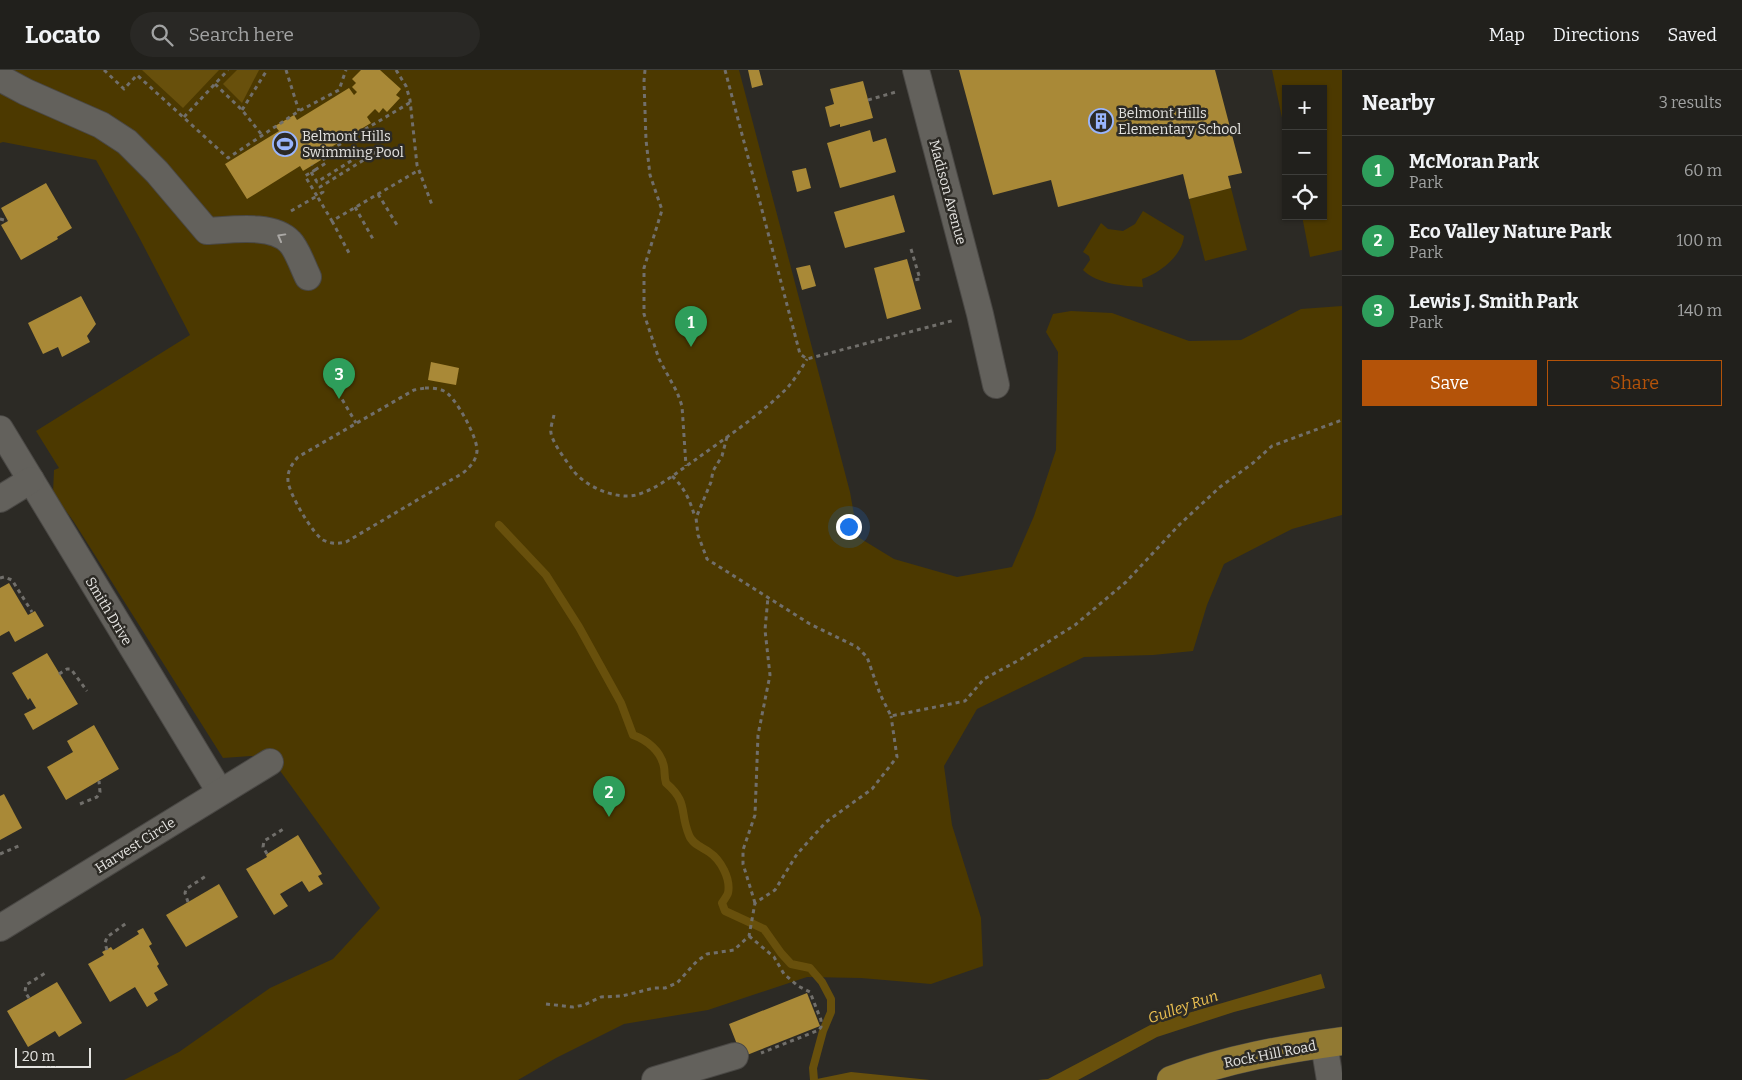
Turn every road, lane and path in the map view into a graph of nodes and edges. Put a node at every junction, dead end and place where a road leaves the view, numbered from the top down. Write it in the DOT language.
graph roads {
  1 [pos="104,70"];
  2 [pos="228,70"];
  3 [pos="267,70"];
  4 [pos="286,70"];
  5 [pos="346,70"];
  6 [pos="396,70"];
  7 [pos="645,70"];
  8 [pos="725,70"];
  9 [pos="916,70"];
  10 [pos="0,78"];
  11 [pos="215,84"];
  12 [pos="411,102"];
  13 [pos="242,110"];
  14 [pos="300,111"];
  15 [pos="184,117"];
  16 [pos="262,135"];
  17 [pos="312,166"];
  18 [pos="419,170"];
  19 [pos="313,171"];
  20 [pos="378,194"];
  21 [pos="317,196"];
  22 [pos="432,205"];
  23 [pos="355,207"];
  24 [pos="284,215"];
  25 [pos="0,219"];
  26 [pos="8,221"];
  27 [pos="332,221"];
  28 [pos="396,225"];
  29 [pos="374,238"];
  30 [pos="911,249"];
  31 [pos="349,253"];
  32 [pos="308,276"];
  33 [pos="913,280"];
  34 [pos="980,314"];
  35 [pos="806,359"];
  36 [pos="326,372"];
  37 [pos="996,386"];
  38 [pos="554,415"];
  39 [pos="1342,420"];
  40 [pos="356,423"];
  41 [pos="0,429"];
  42 [pos="727,437"];
  43 [pos="686,466"];
  44 [pos="672,476"];
  45 [pos="31,480"];
  46 [pos="0,499"];
  47 [pos="696,518"];
  48 [pos="0,578"];
  49 [pos="768,597"];
  50 [pos="32,612"];
  51 [pos="59,674"];
  52 [pos="87,691"];
  53 [pos="891,716"];
  54 [pos="270,762"];
  55 [pos="98,781"];
  56 [pos="220,792"];
  57 [pos="80,804"];
  58 [pos="284,828"];
  59 [pos="21,845"];
  60 [pos="0,854"];
  61 [pos="267,854"];
  62 [pos="206,876"];
  63 [pos="188,902"];
  64 [pos="755,903"];
  65 [pos="128,922"];
  66 [pos="0,928"];
  67 [pos="749,936"];
  68 [pos="107,950"];
  69 [pos="47,972"];
  70 [pos="29,998"];
  71 [pos="546,1004"];
  72 [pos="1333,1042"];
  73 [pos="735,1056"];
  74 [pos="655,1080"];
  75 [pos="1171,1080"];
  76 [pos="1330,1080"];
  1 -- 15 [label="path"];
  2 -- 11 [label="path"];
  3 -- 13 [label="path"];
  4 -- 14 [label="path"];
  5 -- 14 [label="path"];
  6 -- 12 [label="path"];
  7 -- 43 [label="path"];
  8 -- 35 [label="path"];
  9 -- 34 [label="street, Madison Avenue"];
  32 -- 10 [label="street, one-way"];
  11 -- 13 [label="path"];
  11 -- 15 [label="path"];
  12 -- 18 [label="path"];
  12 -- 19 [label="path"];
  13 -- 16 [label="path"];
  14 -- 16 [label="path"];
  15 -- 16 [label="path"];
  17 -- 19 [label="path"];
  18 -- 20 [label="path"];
  18 -- 22 [label="path"];
  19 -- 21 [label="path"];
  19 -- 21 [label="path"];
  20 -- 23 [label="path"];
  20 -- 28 [label="path"];
  21 -- 24 [label="path"];
  21 -- 27 [label="path"];
  23 -- 27 [label="path"];
  23 -- 29 [label="path"];
  25 -- 26 [label="path"];
  27 -- 31 [label="path"];
  30 -- 33 [label="path"];
  34 -- 35 [label="path"];
  34 -- 37 [label="street, Madison Avenue"];
  35 -- 42 [label="path"];
  36 -- 40 [label="path"];
  38 -- 44 [label="path"];
  39 -- 53 [label="path"];
  40 -- 40 [label="path"];
  41 -- 45 [label="street, Smith Drive"];
  42 -- 43 [label="path"];
  42 -- 47 [label="path"];
  43 -- 44 [label="path"];
  44 -- 47 [label="path"];
  45 -- 46 [label="street"];
  45 -- 56 [label="street, Smith Drive"];
  47 -- 49 [label="path"];
  48 -- 50 [label="path"];
  49 -- 53 [label="path"];
  49 -- 64 [label="path"];
  51 -- 52 [label="path"];
  53 -- 64 [label="path"];
  54 -- 56 [label="street, Harvest Circle"];
  55 -- 57 [label="path"];
  56 -- 66 [label="street, Harvest Circle"];
  58 -- 61 [label="path"];
  59 -- 60 [label="path"];
  62 -- 63 [label="path"];
  64 -- 67 [label="path"];
  65 -- 68 [label="path"];
  67 -- 71 [label="path"];
  67 -- 73 [label="path"];
  69 -- 70 [label="path"];
  72 -- 75 [label="main road, Rock Hill Road"];
  72 -- 76 [label="street"];
  73 -- 74 [label="street"];
}
